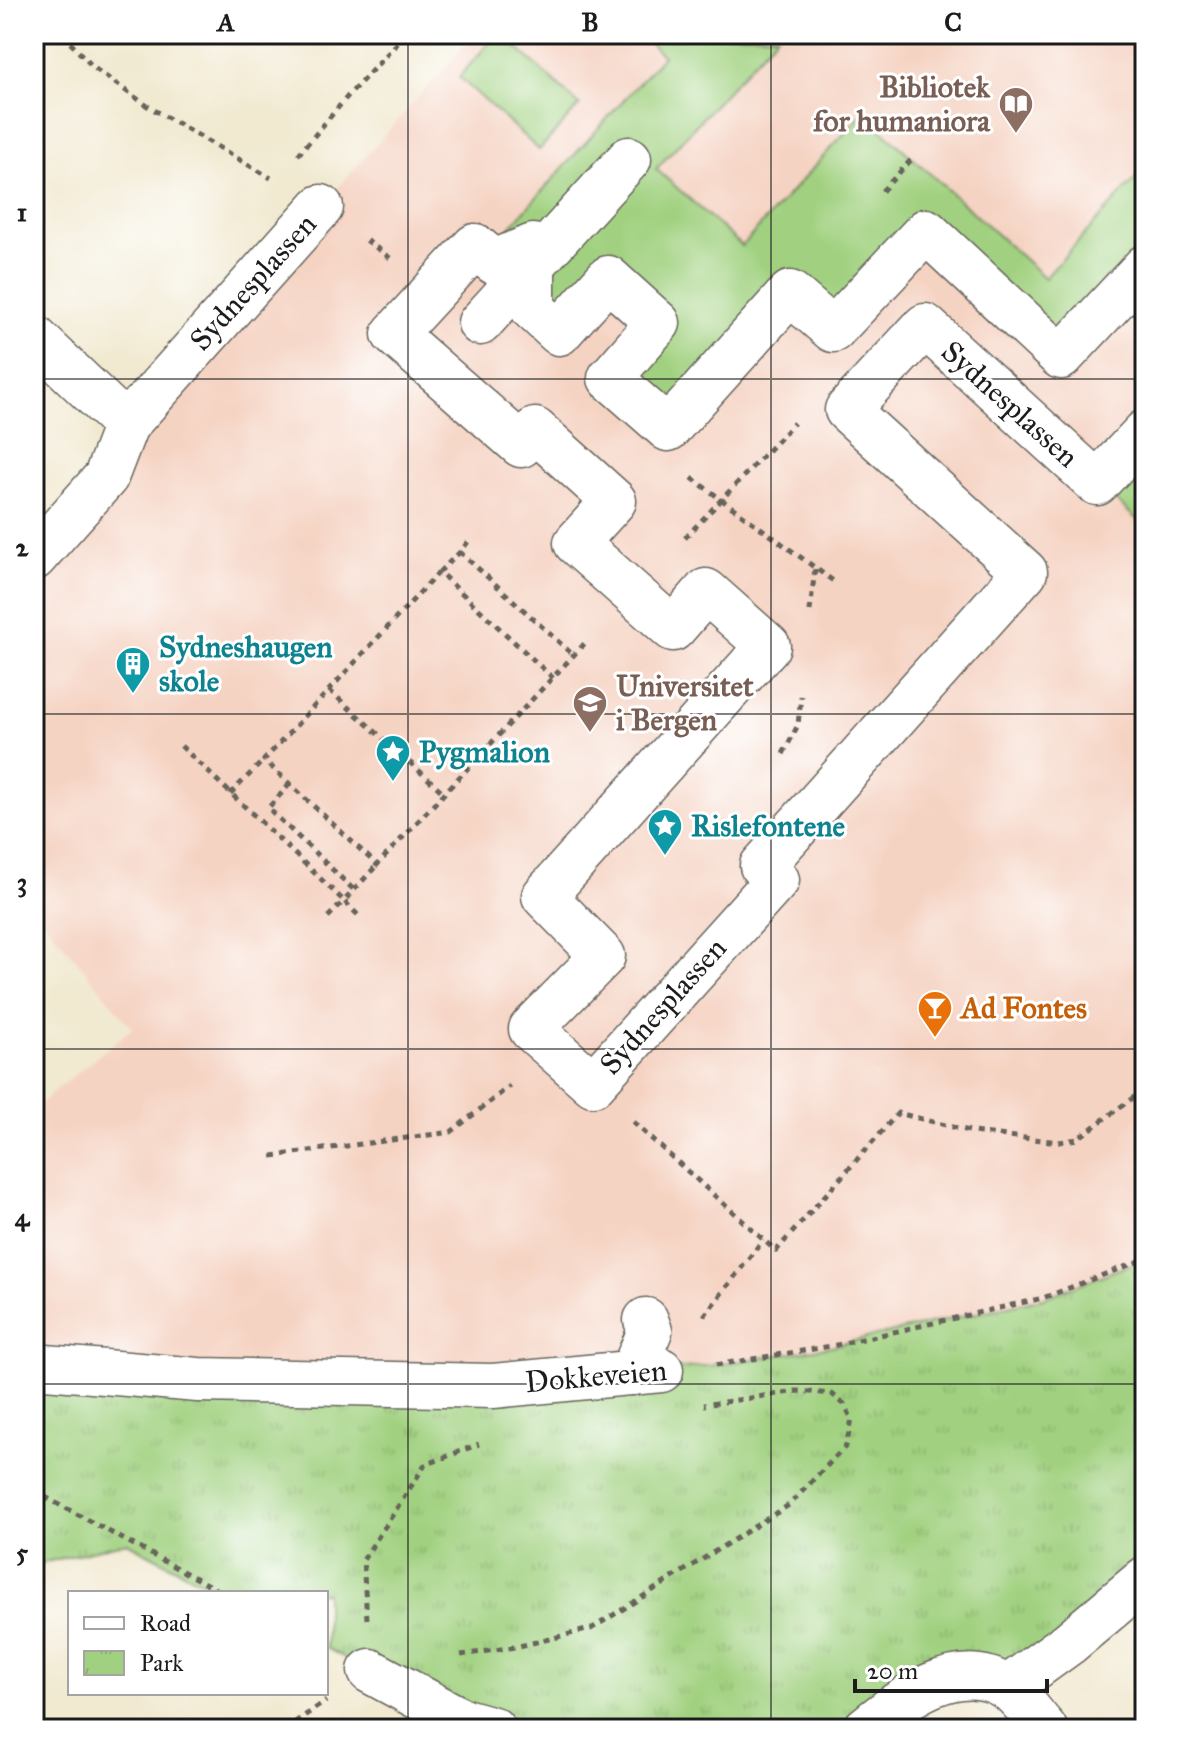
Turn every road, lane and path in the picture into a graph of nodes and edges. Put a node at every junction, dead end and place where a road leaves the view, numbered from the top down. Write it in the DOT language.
graph roads {
  1 [pos="62,34"];
  2 [pos="406,34"];
  3 [pos="629,159"];
  4 [pos="911,160"];
  5 [pos="276,181"];
  6 [pos="890,182"];
  7 [pos="321,207"];
  8 [pos="1145,267"];
  9 [pos="480,323"];
  10 [pos="34,337"];
  11 [pos="126,425"];
  12 [pos="1145,432"];
  13 [pos="722,500"];
  14 [pos="468,542"];
  15 [pos="460,552"];
  16 [pos="34,558"];
  17 [pos="439,572"];
  18 [pos="836,583"];
  19 [pos="586,642"];
  20 [pos="573,655"];
  21 [pos="553,678"];
  22 [pos="329,690"];
  23 [pos="181,746"];
  24 [pos="264,760"];
  25 [pos="290,784"];
  26 [pos="444,793"];
  27 [pos="230,794"];
  28 [pos="377,865"];
  29 [pos="354,890"];
  30 [pos="344,901"];
  31 [pos="359,916"];
  32 [pos="328,917"];
  33 [pos="1145,1095"];
  34 [pos="624,1114"];
  35 [pos="763,1240"];
  36 [pos="1145,1259"];
  37 [pos="710,1307"];
  38 [pos="646,1320"];
  39 [pos="34,1366"];
  40 [pos="646,1372"];
  41 [pos="703,1405"];
  42 [pos="483,1443"];
  43 [pos="34,1491"];
  44 [pos="1145,1579"];
  45 [pos="219,1591"];
  46 [pos="458,1655"];
  47 [pos="370,1671"];
  48 [pos="1007,1688"];
  49 [pos="493,1729"];
  50 [pos="865,1729"];
  51 [pos="1045,1729"];
  1 -- 5 [label="path, Sydnesplassen"];
  2 -- 5 [label="path"];
  3 -- 9 [label="street"];
  4 -- 6 [label="path"];
  5 -- 7 [label="path, Sydnesplassen"];
  7 -- 11 [label="street, Sydnesplassen"];
  8 -- 12 [label="street, Sydnesplassen"];
  10 -- 11 [label="street"];
  11 -- 16 [label="street"];
  13 -- 18 [label="path"];
  14 -- 15 [label="path"];
  15 -- 17 [label="path"];
  15 -- 20 [label="path"];
  17 -- 21 [label="path"];
  17 -- 22 [label="path"];
  19 -- 20 [label="path"];
  20 -- 21 [label="path"];
  21 -- 26 [label="path"];
  22 -- 24 [label="path"];
  22 -- 26 [label="path"];
  23 -- 27 [label="path"];
  24 -- 25 [label="path"];
  24 -- 27 [label="path"];
  25 -- 28 [label="path"];
  25 -- 29 [label="path"];
  26 -- 28 [label="path"];
  27 -- 30 [label="path"];
  28 -- 29 [label="path"];
  29 -- 30 [label="path"];
  30 -- 31 [label="path"];
  30 -- 32 [label="path"];
  33 -- 35 [label="path"];
  34 -- 35 [label="path"];
  35 -- 37 [label="path"];
  36 -- 40 [label="path, Dokkeveien"];
  38 -- 40 [label="street"];
  39 -- 40 [label="street, Dokkeveien"];
  41 -- 46 [label="path"];
  42 -- 47 [label="path"];
  43 -- 45 [label="path"];
  44 -- 48 [label="street"];
  47 -- 49 [label="street"];
  48 -- 50 [label="street"];
  48 -- 51 [label="street"];
}
